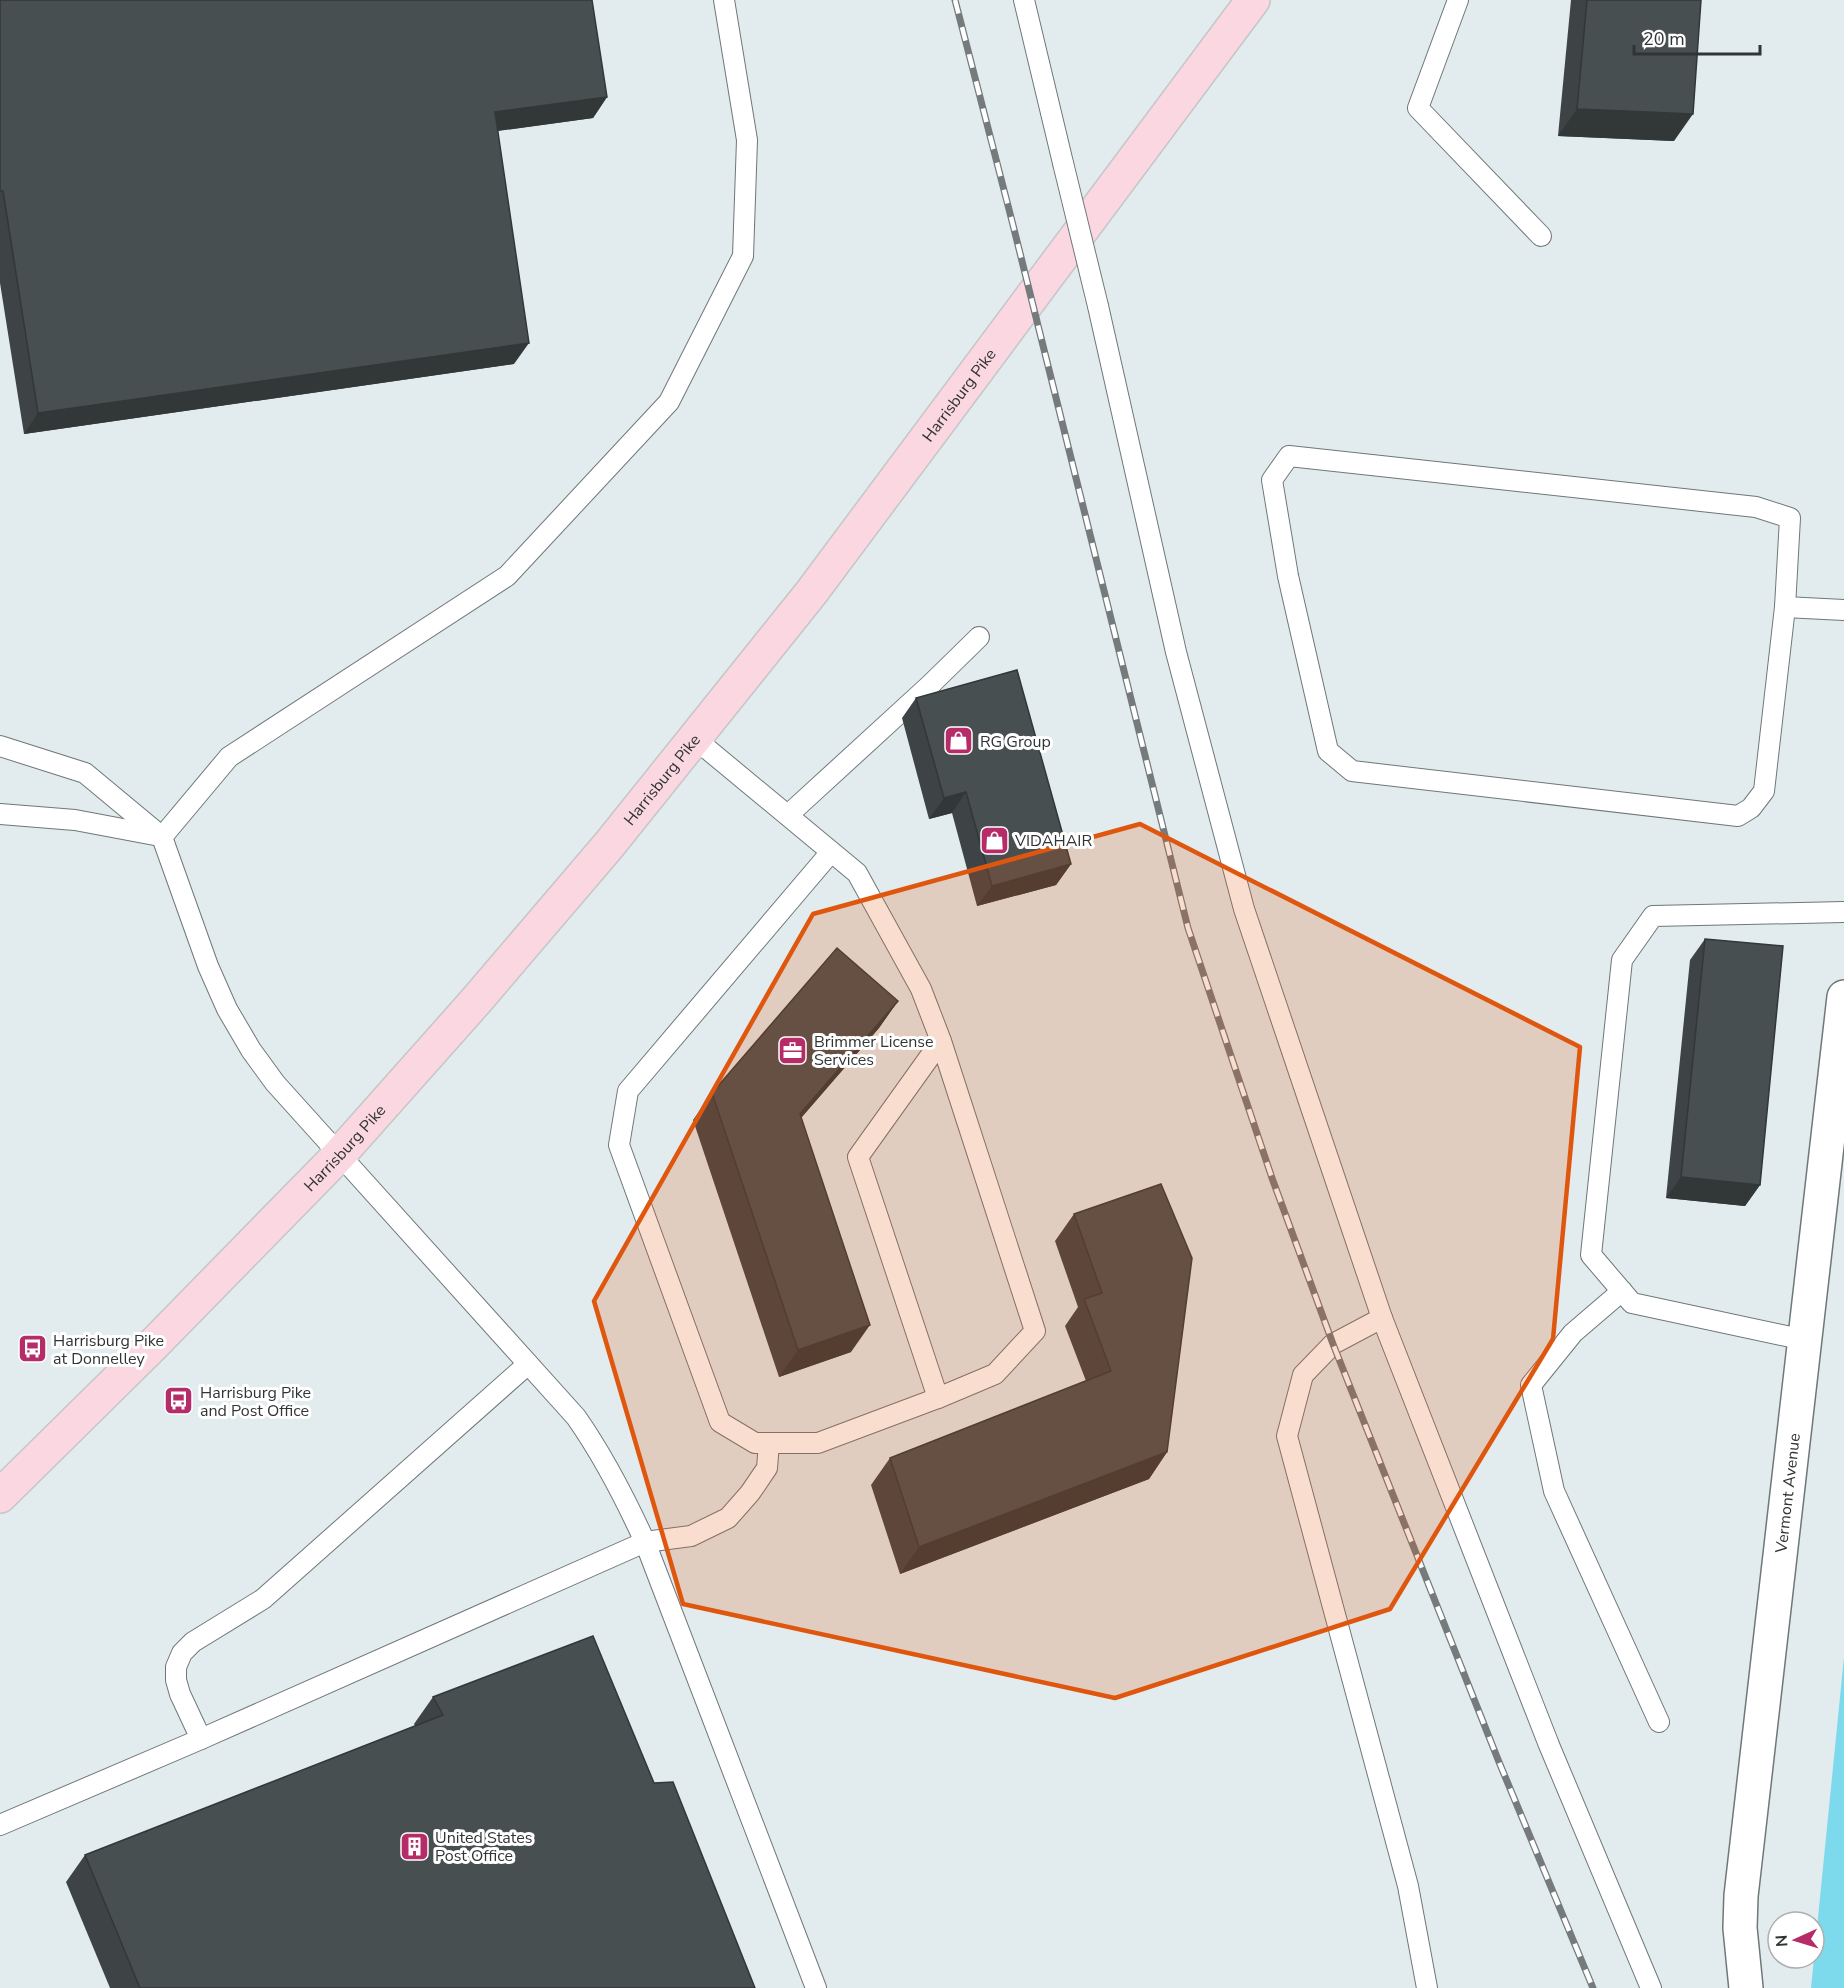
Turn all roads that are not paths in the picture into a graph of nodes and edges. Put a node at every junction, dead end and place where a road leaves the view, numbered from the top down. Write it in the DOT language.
graph roads {
  1 [pos="723,0"];
  2 [pos="1024,0"];
  3 [pos="1253,0"];
  4 [pos="1458,0"];
  5 [pos="1541,236"];
  6 [pos="1785,607"];
  7 [pos="1844,610"];
  8 [pos="979,637"];
  9 [pos="694,738"];
  10 [pos="0,746"];
  11 [pos="0,814"];
  12 [pos="788,816"];
  13 [pos="162,837"];
  14 [pos="831,852"];
  15 [pos="1844,912"];
  16 [pos="1844,997"];
  17 [pos="941,1041"];
  18 [pos="339,1155"];
  19 [pos="1623,1291"];
  20 [pos="1382,1318"];
  21 [pos="1805,1340"];
  22 [pos="528,1364"];
  23 [pos="938,1398"];
  24 [pos="769,1443"];
  25 [pos="0,1496"];
  26 [pos="645,1542"];
  27 [pos="1659,1722"];
  28 [pos="201,1739"];
  29 [pos="0,1825"];
  30 [pos="816,1988"];
  31 [pos="1427,1988"];
  32 [pos="1651,1988"];
  33 [pos="1746,1988"];
  1 -- 13 [label="lane"];
  2 -- 20 [label="lane, bridge"];
  3 -- 9 [label="main road, Harrisburg Pike"];
  4 -- 5 [label="lane"];
  6 -- 6 [label="lane"];
  6 -- 7 [label="lane"];
  8 -- 12 [label="lane"];
  9 -- 12 [label="lane"];
  9 -- 18 [label="main road, Harrisburg Pike"];
  10 -- 13 [label="lane"];
  11 -- 13 [label="lane"];
  12 -- 14 [label="lane"];
  13 -- 18 [label="lane"];
  14 -- 17 [label="lane"];
  14 -- 24 [label="lane"];
  15 -- 19 [label="lane"];
  16 -- 21 [label="street, Vermont Avenue"];
  17 -- 23 [label="lane"];
  17 -- 23 [label="lane"];
  18 -- 22 [label="lane"];
  18 -- 25 [label="main road, Harrisburg Pike"];
  19 -- 21 [label="lane"];
  19 -- 27 [label="lane"];
  20 -- 31 [label="lane"];
  20 -- 32 [label="lane"];
  21 -- 33 [label="street, Vermont Avenue"];
  22 -- 26 [label="lane"];
  22 -- 28 [label="lane"];
  23 -- 24 [label="lane"];
  24 -- 26 [label="lane"];
  26 -- 28 [label="lane"];
  26 -- 30 [label="lane"];
  28 -- 29 [label="lane"];
}
